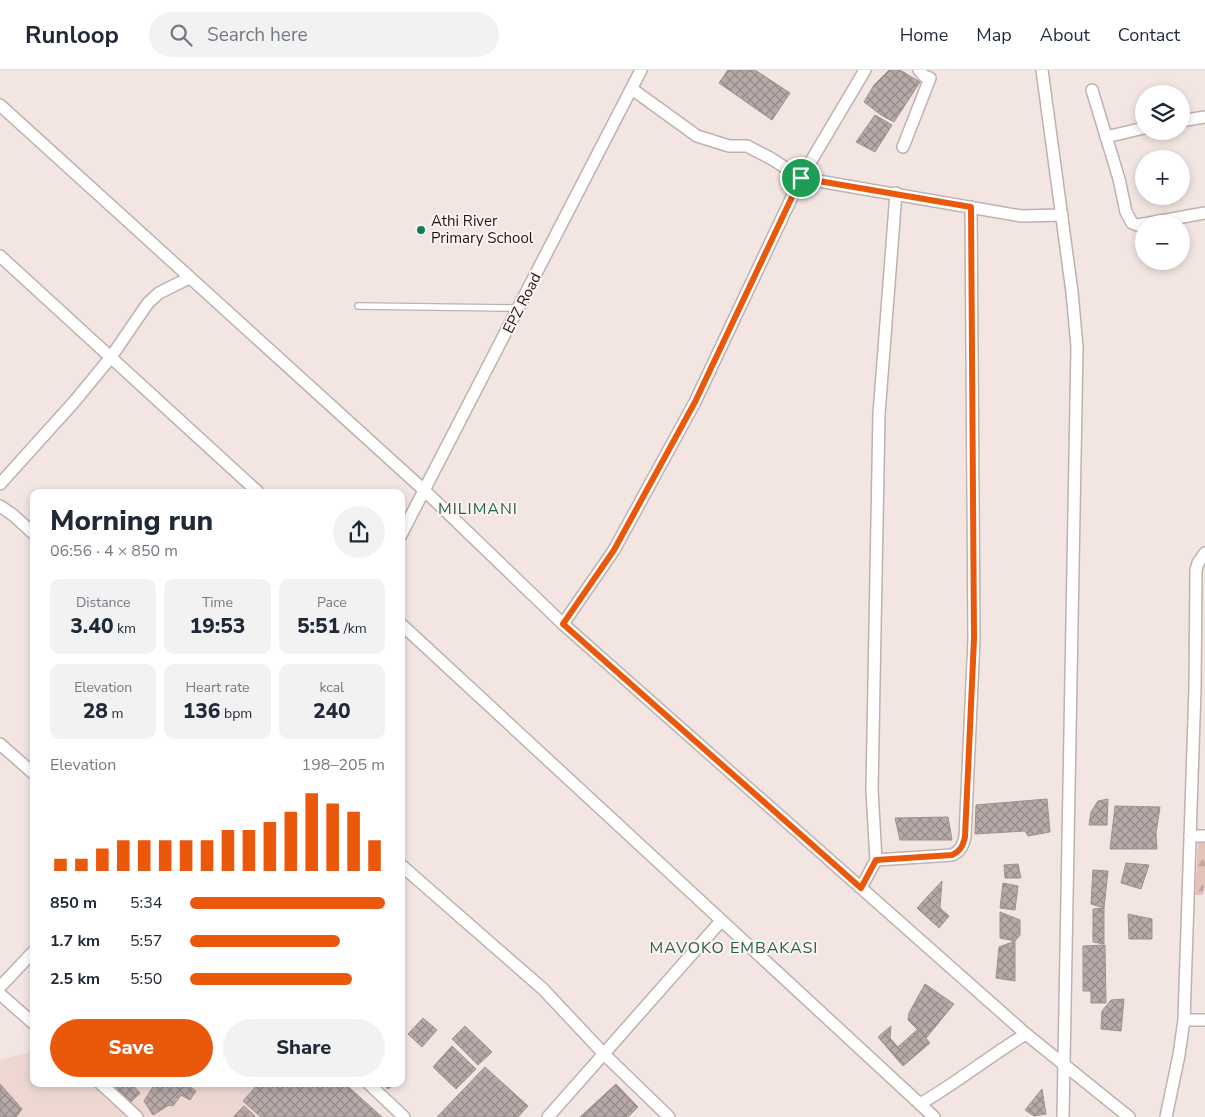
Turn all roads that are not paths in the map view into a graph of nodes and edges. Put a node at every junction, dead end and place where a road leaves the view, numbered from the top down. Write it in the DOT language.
graph roads {
  1 [pos="642,70"];
  2 [pos="865,70"];
  3 [pos="919,70"];
  4 [pos="1042,70"];
  5 [pos="632,89"];
  6 [pos="1092,90"];
  7 [pos="0,105"];
  8 [pos="1205,116"];
  9 [pos="1190,119"];
  10 [pos="1135,130"];
  11 [pos="1106,137"];
  12 [pos="903,147"];
  13 [pos="801,178"];
  14 [pos="896,193"];
  15 [pos="971,207"];
  16 [pos="1205,212"];
  17 [pos="1190,215"];
  18 [pos="1062,216"];
  19 [pos="1135,224"];
  20 [pos="0,256"];
  21 [pos="189,278"];
  22 [pos="358,306"];
  23 [pos="520,308"];
  24 [pos="111,357"];
  25 [pos="0,484"];
  26 [pos="255,489"];
  27 [pos="425,491"];
  28 [pos="0,506"];
  29 [pos="405,527"];
  30 [pos="30,531"];
  31 [pos="1205,553"];
  32 [pos="563,624"];
  33 [pos="405,628"];
  34 [pos="1200,687"];
  35 [pos="0,744"];
  36 [pos="30,770"];
  37 [pos="1190,836"];
  38 [pos="1205,836"];
  39 [pos="876,860"];
  40 [pos="405,868"];
  41 [pos="861,888"];
  42 [pos="722,921"];
  43 [pos="30,955"];
  44 [pos="0,987"];
  45 [pos="0,994"];
  46 [pos="30,1020"];
  47 [pos="1184,1020"];
  48 [pos="1205,1020"];
  49 [pos="1026,1034"];
  50 [pos="605,1055"];
  51 [pos="1064,1067"];
  52 [pos="105,1087"];
  53 [pos="372,1087"];
  54 [pos="920,1104"];
  55 [pos="138,1117"];
  56 [pos="404,1117"];
  57 [pos="548,1117"];
  58 [pos="669,1117"];
  59 [pos="934,1117"];
  60 [pos="1063,1117"];
  61 [pos="1129,1117"];
  62 [pos="1166,1117"];
  1 -- 5 [label="street, EPZ Road"];
  2 -- 13 [label="street"];
  3 -- 12 [label="street"];
  4 -- 18 [label="street"];
  5 -- 13 [label="street"];
  5 -- 23 [label="street, EPZ Road"];
  6 -- 11 [label="street"];
  7 -- 21 [label="street"];
  8 -- 9 [label="street"];
  10 -- 11 [label="street"];
  11 -- 19 [label="street"];
  13 -- 14 [label="street"];
  13 -- 32 [label="street"];
  14 -- 15 [label="street"];
  14 -- 39 [label="street"];
  15 -- 18 [label="street"];
  15 -- 39 [label="street"];
  16 -- 17 [label="street"];
  18 -- 51 [label="street"];
  20 -- 24 [label="street"];
  21 -- 24 [label="street"];
  21 -- 27 [label="street"];
  22 -- 23 [label="lane"];
  23 -- 27 [label="street, EPZ Road"];
  24 -- 25 [label="street"];
  24 -- 26 [label="street"];
  27 -- 29 [label="street, EPZ Road"];
  27 -- 32 [label="street"];
  28 -- 30 [label="street"];
  31 -- 34 [label="street"];
  32 -- 41 [label="street"];
  33 -- 42 [label="street"];
  34 -- 37 [label="street"];
  35 -- 36 [label="street"];
  37 -- 38 [label="street"];
  37 -- 47 [label="street"];
  39 -- 41 [label="street"];
  40 -- 50 [label="street"];
  41 -- 49 [label="street"];
  42 -- 50 [label="street"];
  42 -- 54 [label="street"];
  43 -- 44 [label="street"];
  45 -- 46 [label="street"];
  47 -- 48 [label="street"];
  47 -- 62 [label="street"];
  49 -- 51 [label="street"];
  49 -- 54 [label="street"];
  50 -- 57 [label="street"];
  50 -- 58 [label="street"];
  51 -- 60 [label="street"];
  51 -- 61 [label="street"];
  52 -- 55 [label="street"];
  53 -- 56 [label="street"];
  54 -- 59 [label="street"];
}
